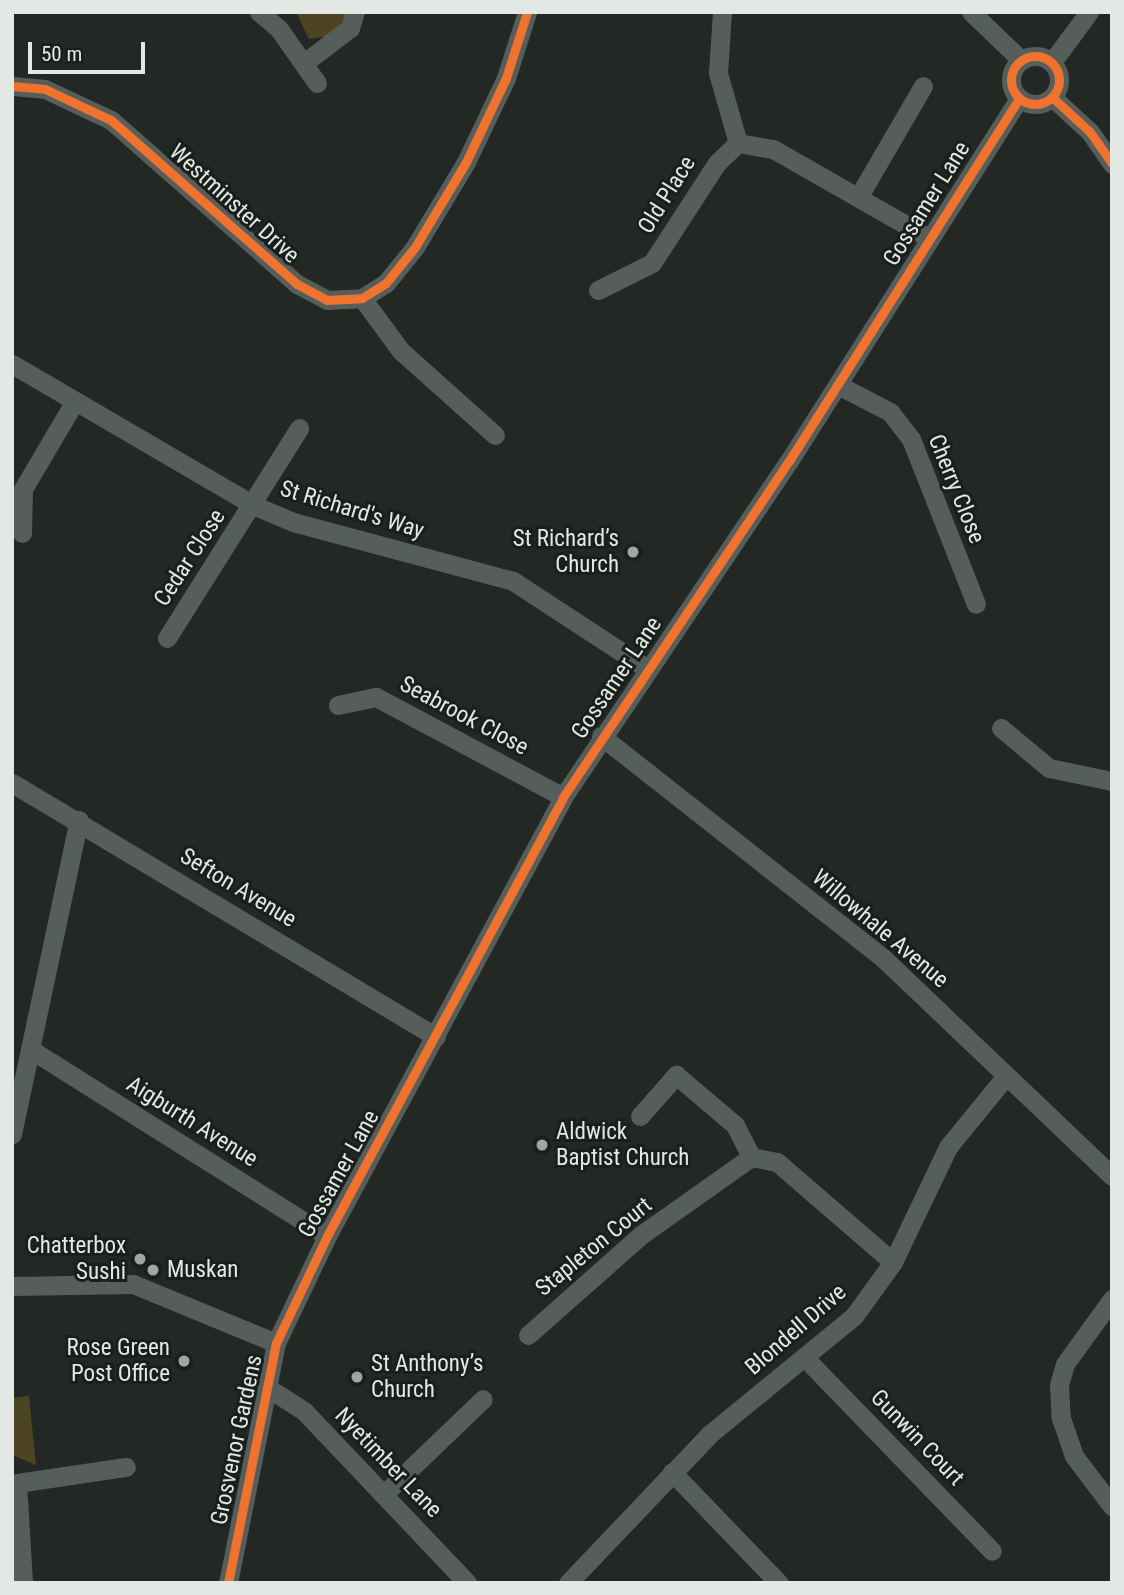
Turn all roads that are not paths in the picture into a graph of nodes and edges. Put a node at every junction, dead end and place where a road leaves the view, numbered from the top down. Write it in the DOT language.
graph roads {
  1 [pos="259,12"];
  2 [pos="355,12"];
  3 [pos="527,12"];
  4 [pos="722,12"];
  5 [pos="971,12"];
  6 [pos="1089,12"];
  7 [pos="1021,60"];
  8 [pos="1052,62"];
  9 [pos="304,63"];
  10 [pos="317,83"];
  11 [pos="12,86"];
  12 [pos="922,86"];
  13 [pos="1052,97"];
  14 [pos="1019,98"];
  15 [pos="738,143"];
  16 [pos="1112,164"];
  17 [pos="859,197"];
  18 [pos="926,237"];
  19 [pos="598,290"];
  20 [pos="362,298"];
  21 [pos="12,364"];
  22 [pos="838,385"];
  23 [pos="75,401"];
  24 [pos="299,428"];
  25 [pos="495,435"];
  26 [pos="253,505"];
  27 [pos="22,533"];
  28 [pos="976,604"];
  29 [pos="167,638"];
  30 [pos="646,668"];
  31 [pos="338,705"];
  32 [pos="1001,729"];
  33 [pos="601,736"];
  34 [pos="1112,781"];
  35 [pos="12,783"];
  36 [pos="563,797"];
  37 [pos="79,820"];
  38 [pos="436,1037"];
  39 [pos="30,1049"];
  40 [pos="1006,1076"];
  41 [pos="640,1116"];
  42 [pos="12,1134"];
  43 [pos="751,1157"];
  44 [pos="1112,1176"];
  45 [pos="327,1236"];
  46 [pos="893,1262"];
  47 [pos="12,1286"];
  48 [pos="1112,1299"];
  49 [pos="290,1306"];
  50 [pos="528,1335"];
  51 [pos="276,1343"];
  52 [pos="806,1359"];
  53 [pos="265,1386"];
  54 [pos="483,1399"];
  55 [pos="126,1467"];
  56 [pos="672,1472"];
  57 [pos="386,1492"];
  58 [pos="1112,1506"];
  59 [pos="992,1551"];
  60 [pos="23,1583"];
  61 [pos="228,1583"];
  62 [pos="467,1583"];
  63 [pos="568,1583"];
  64 [pos="779,1583"];
  1 -- 9 [label="street"];
  2 -- 9 [label="street"];
  3 -- 20 [label="street"];
  4 -- 15 [label="street"];
  5 -- 7 [label="street"];
  6 -- 8 [label="street"];
  7 -- 8 [label="street"];
  7 -- 14 [label="street"];
  8 -- 13 [label="street"];
  9 -- 10 [label="street"];
  11 -- 20 [label="street, Westminster Drive"];
  12 -- 17 [label="street"];
  13 -- 14 [label="street"];
  13 -- 16 [label="street"];
  14 -- 18 [label="street, Gossamer Lane"];
  15 -- 17 [label="street"];
  15 -- 19 [label="street, Old Place"];
  17 -- 18 [label="street"];
  18 -- 22 [label="street, Gossamer Lane"];
  20 -- 25 [label="street"];
  21 -- 23 [label="street, St Richard's Way"];
  22 -- 28 [label="street, Cherry Close"];
  22 -- 30 [label="street, Gossamer Lane"];
  23 -- 26 [label="street, St Richard's Way"];
  23 -- 27 [label="street"];
  24 -- 26 [label="street, Cedar Close"];
  26 -- 29 [label="street, Cedar Close"];
  26 -- 30 [label="street, St Richard's Way"];
  30 -- 33 [label="street, Gossamer Lane"];
  31 -- 36 [label="street, Seabrook Close"];
  32 -- 34 [label="street"];
  33 -- 36 [label="street, Gossamer Lane"];
  33 -- 40 [label="street, Willowhale Avenue"];
  35 -- 37 [label="street, Sefton Avenue"];
  36 -- 38 [label="street, Gossamer Lane"];
  37 -- 38 [label="street, Sefton Avenue"];
  37 -- 39 [label="street"];
  38 -- 45 [label="street, Gossamer Lane"];
  39 -- 42 [label="street"];
  39 -- 45 [label="street, Aigburth Avenue"];
  40 -- 44 [label="street, Willowhale Avenue"];
  40 -- 46 [label="street, Blondell Drive"];
  41 -- 43 [label="street"];
  43 -- 46 [label="street"];
  43 -- 50 [label="street, Stapleton Court"];
  45 -- 49 [label="street, Gossamer Lane"];
  46 -- 52 [label="street, Blondell Drive"];
  47 -- 51 [label="street"];
  48 -- 58 [label="street"];
  49 -- 51 [label="street, Grosvenor Gardens"];
  51 -- 53 [label="street, Grosvenor Gardens"];
  52 -- 56 [label="street, Blondell Drive"];
  52 -- 59 [label="street, Gunwin Court"];
  53 -- 57 [label="street, Nyetimber Lane"];
  53 -- 61 [label="street, Grosvenor Gardens"];
  54 -- 57 [label="street"];
  55 -- 60 [label="street"];
  56 -- 63 [label="street, Blondell Drive"];
  56 -- 64 [label="street"];
  57 -- 62 [label="street, Nyetimber Lane"];
}
